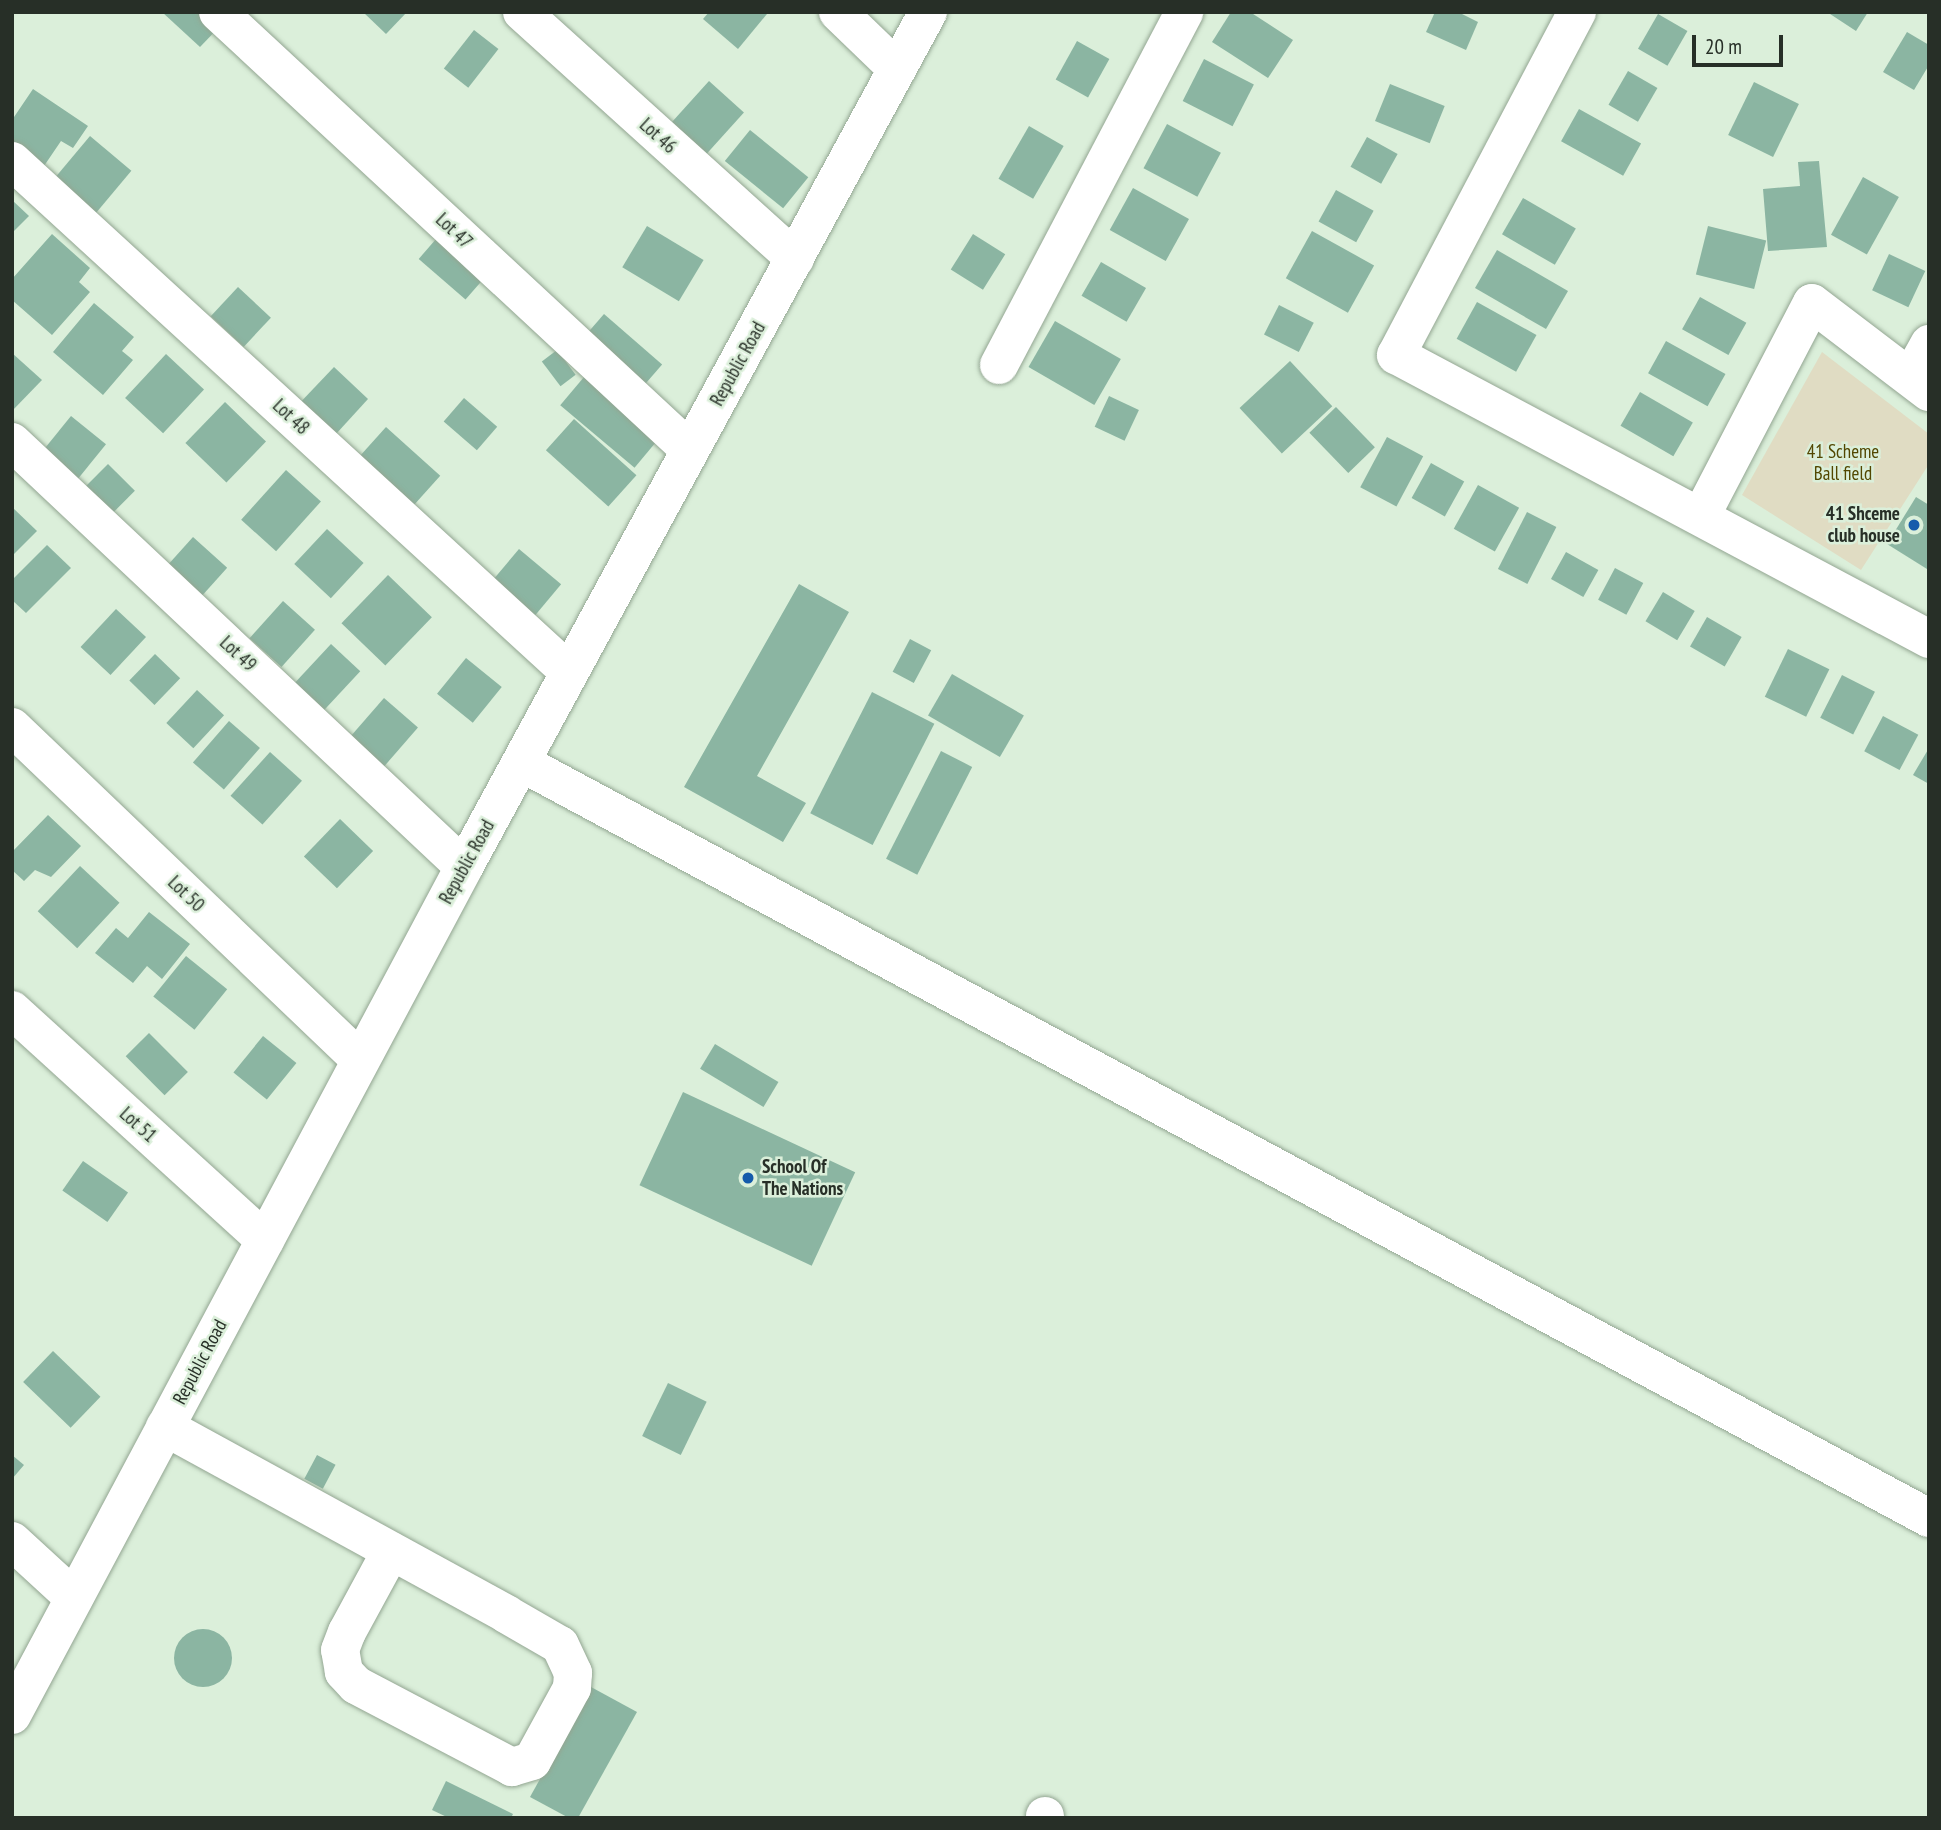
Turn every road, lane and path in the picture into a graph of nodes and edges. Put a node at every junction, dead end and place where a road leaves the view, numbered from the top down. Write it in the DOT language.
graph roads {
  1 [pos="218,12"];
  2 [pos="522,12"];
  3 [pos="838,12"];
  4 [pos="928,12"];
  5 [pos="1184,12"];
  6 [pos="1577,12"];
  7 [pos="897,69"];
  8 [pos="12,162"];
  9 [pos="795,259"];
  10 [pos="1929,344"];
  11 [pos="999,365"];
  12 [pos="1920,385"];
  13 [pos="12,442"];
  14 [pos="690,450"];
  15 [pos="1701,516"];
  16 [pos="1929,639"];
  17 [pos="569,673"];
  18 [pos="12,727"];
  19 [pos="522,763"];
  20 [pos="464,867"];
  21 [pos="12,1010"];
  22 [pos="360,1060"];
  23 [pos="265,1240"];
  24 [pos="166,1427"];
  25 [pos="1929,1518"];
  26 [pos="12,1541"];
  27 [pos="391,1551"];
  28 [pos="74,1598"];
  29 [pos="12,1715"];
  1 -- 14 [label="street, Lot 47"];
  2 -- 9 [label="street, Lot 46"];
  3 -- 7 [label="street"];
  4 -- 7 [label="street, Republic Road"];
  5 -- 11 [label="street"];
  6 -- 15 [label="street"];
  7 -- 9 [label="street, Republic Road"];
  8 -- 17 [label="street, Lot 48"];
  9 -- 14 [label="street, Republic Road"];
  10 -- 12 [label="street"];
  12 -- 15 [label="street"];
  13 -- 20 [label="street, Lot 49"];
  14 -- 17 [label="street, Republic Road"];
  15 -- 16 [label="street"];
  17 -- 19 [label="street, Republic Road"];
  18 -- 22 [label="street, Lot 50"];
  19 -- 20 [label="street, Republic Road"];
  19 -- 25 [label="street"];
  20 -- 22 [label="street, Republic Road"];
  21 -- 23 [label="street, Lot 51"];
  22 -- 23 [label="street, Republic Road"];
  23 -- 24 [label="street, Republic Road"];
  24 -- 27 [label="street"];
  24 -- 28 [label="street, Republic Road"];
  26 -- 28 [label="street"];
  27 -- 27 [label="street"];
  28 -- 29 [label="street, Republic Road"];
}
